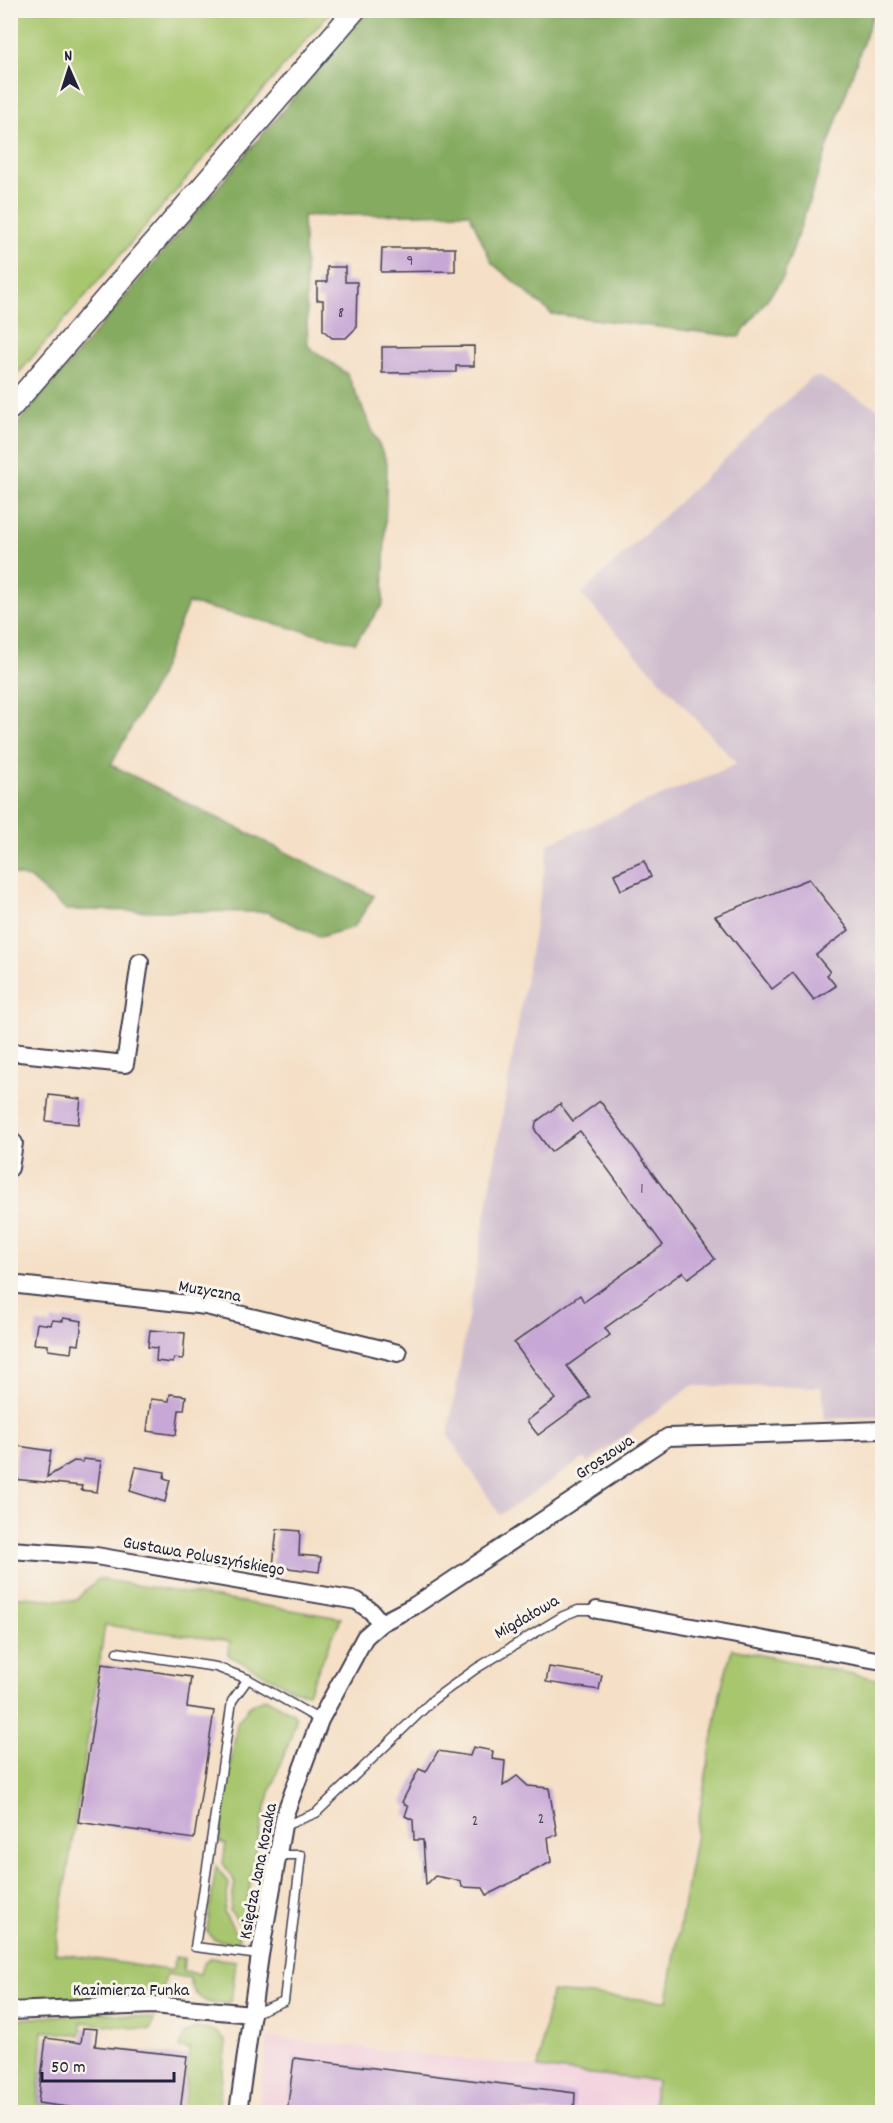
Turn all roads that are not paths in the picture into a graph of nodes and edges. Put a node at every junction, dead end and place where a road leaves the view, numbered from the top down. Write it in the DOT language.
graph roads {
  1 [pos="355,10"];
  2 [pos="10,409"];
  3 [pos="140,962"];
  4 [pos="10,1052"];
  5 [pos="14,1143"];
  6 [pos="10,1168"];
  7 [pos="10,1284"];
  8 [pos="398,1353"];
  9 [pos="882,1430"];
  10 [pos="10,1550"];
  11 [pos="597,1610"];
  12 [pos="381,1623"];
  13 [pos="117,1652"];
  14 [pos="882,1661"];
  15 [pos="248,1679"];
  16 [pos="320,1720"];
  17 [pos="283,1826"];
  18 [pos="278,1855"];
  19 [pos="260,1955"];
  20 [pos="10,2011"];
  21 [pos="252,2014"];
  22 [pos="238,2112"];
  1 -- 2 [label="street"];
  3 -- 4 [label="street"];
  5 -- 6 [label="street"];
  7 -- 8 [label="street, Muzyczna"];
  9 -- 12 [label="street, Groszowa"];
  10 -- 12 [label="street, Gustawa Poluszyńskiego"];
  11 -- 14 [label="street, Migdałowa"];
  11 -- 17 [label="lane, Migdałowa"];
  12 -- 16 [label="street, Księdza Jana Kozaka"];
  13 -- 15 [label="lane"];
  15 -- 16 [label="lane"];
  15 -- 19 [label="lane"];
  16 -- 17 [label="street, Księdza Jana Kozaka"];
  17 -- 18 [label="street, Księdza Jana Kozaka"];
  18 -- 19 [label="street, Księdza Jana Kozaka"];
  18 -- 21 [label="lane"];
  19 -- 21 [label="street, Księdza Jana Kozaka"];
  20 -- 21 [label="street, Kazimierza Funka"];
  21 -- 22 [label="street, Księdza Jana Kozaka"];
}
